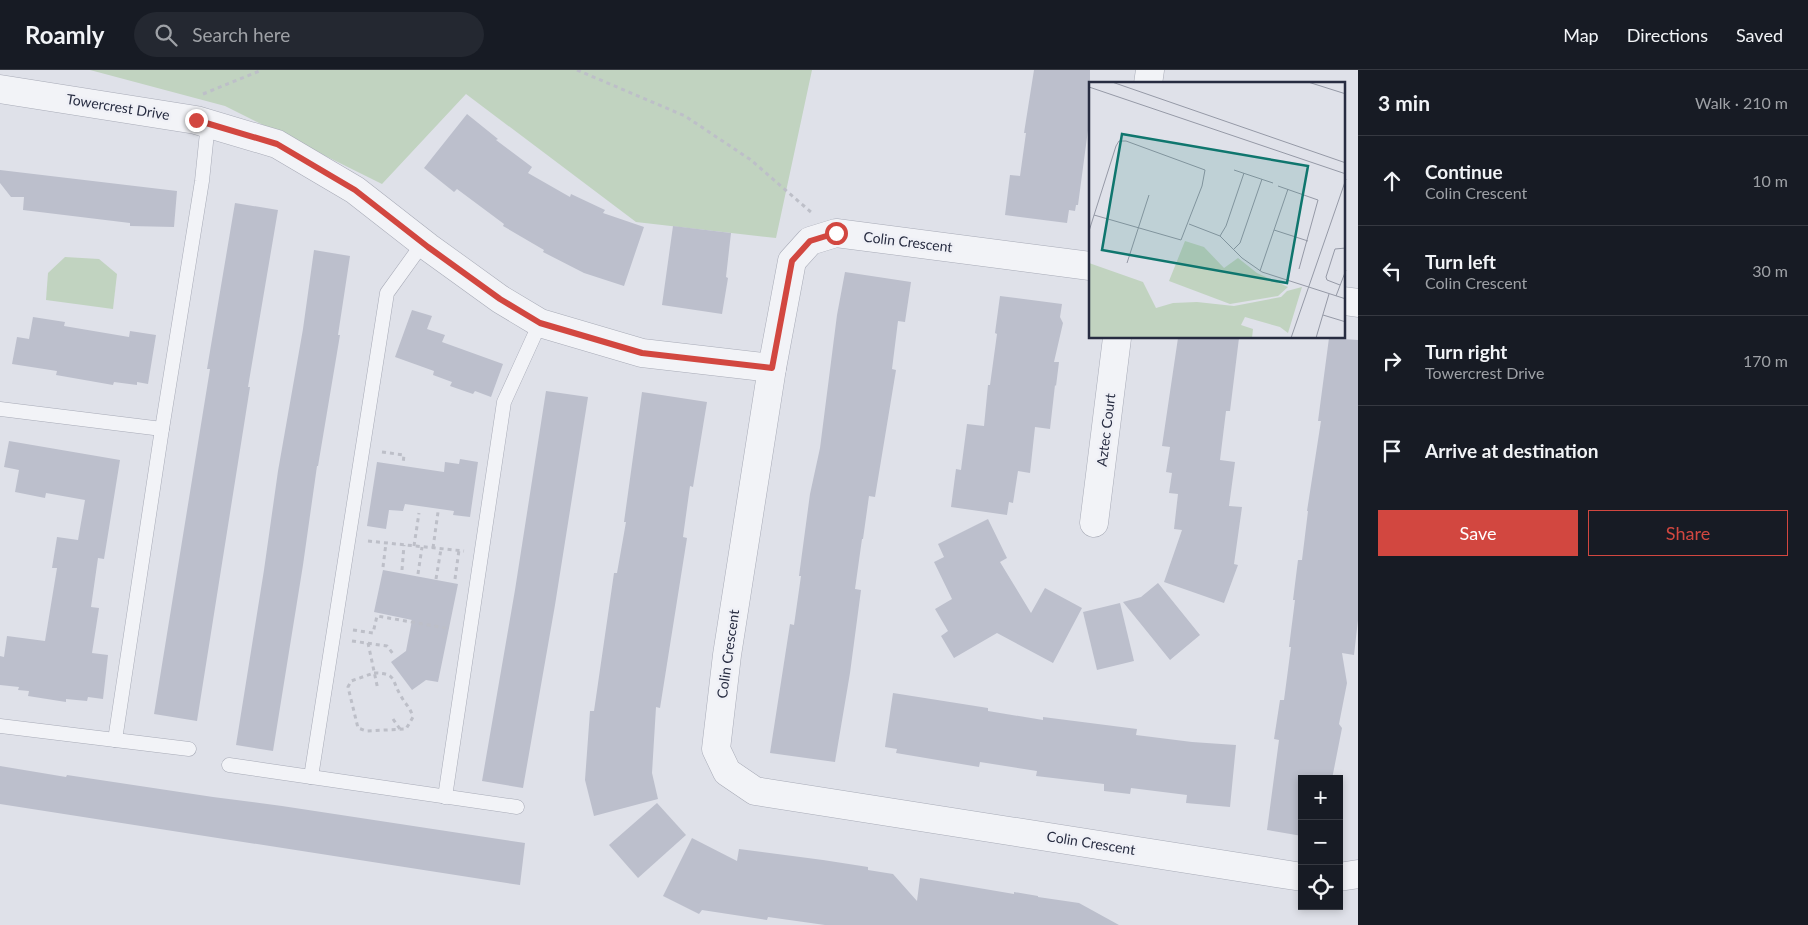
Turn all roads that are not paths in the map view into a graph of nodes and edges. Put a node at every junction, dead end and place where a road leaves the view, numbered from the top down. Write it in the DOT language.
graph roads {
  1 [pos="0,89"];
  2 [pos="208,123"];
  3 [pos="423,243"];
  4 [pos="1089,266"];
  5 [pos="540,323"];
  6 [pos="1118,339"];
  7 [pos="772,368"];
  8 [pos="0,408"];
  9 [pos="162,429"];
  10 [pos="1094,523"];
  11 [pos="0,726"];
  12 [pos="115,740"];
  13 [pos="189,749"];
  14 [pos="229,765"];
  15 [pos="311,777"];
  16 [pos="445,797"];
  17 [pos="517,807"];
  18 [pos="1358,874"];
  19 [pos="1298,876"];
  20 [pos="1343,876"];
  1 -- 2 [label="street, Towercrest Drive"];
  2 -- 3 [label="street, Towercrest Drive"];
  2 -- 9 [label="lane"];
  3 -- 5 [label="street, Towercrest Drive"];
  3 -- 15 [label="lane"];
  4 -- 7 [label="street, Colin Crescent"];
  5 -- 7 [label="street, Towercrest Drive"];
  5 -- 16 [label="lane"];
  6 -- 10 [label="street, Aztec Court"];
  7 -- 19 [label="street, Colin Crescent"];
  8 -- 9 [label="lane"];
  9 -- 12 [label="lane"];
  11 -- 12 [label="lane"];
  12 -- 13 [label="lane"];
  14 -- 15 [label="lane"];
  15 -- 16 [label="lane"];
  16 -- 17 [label="lane"];
  18 -- 20 [label="street"];
}
